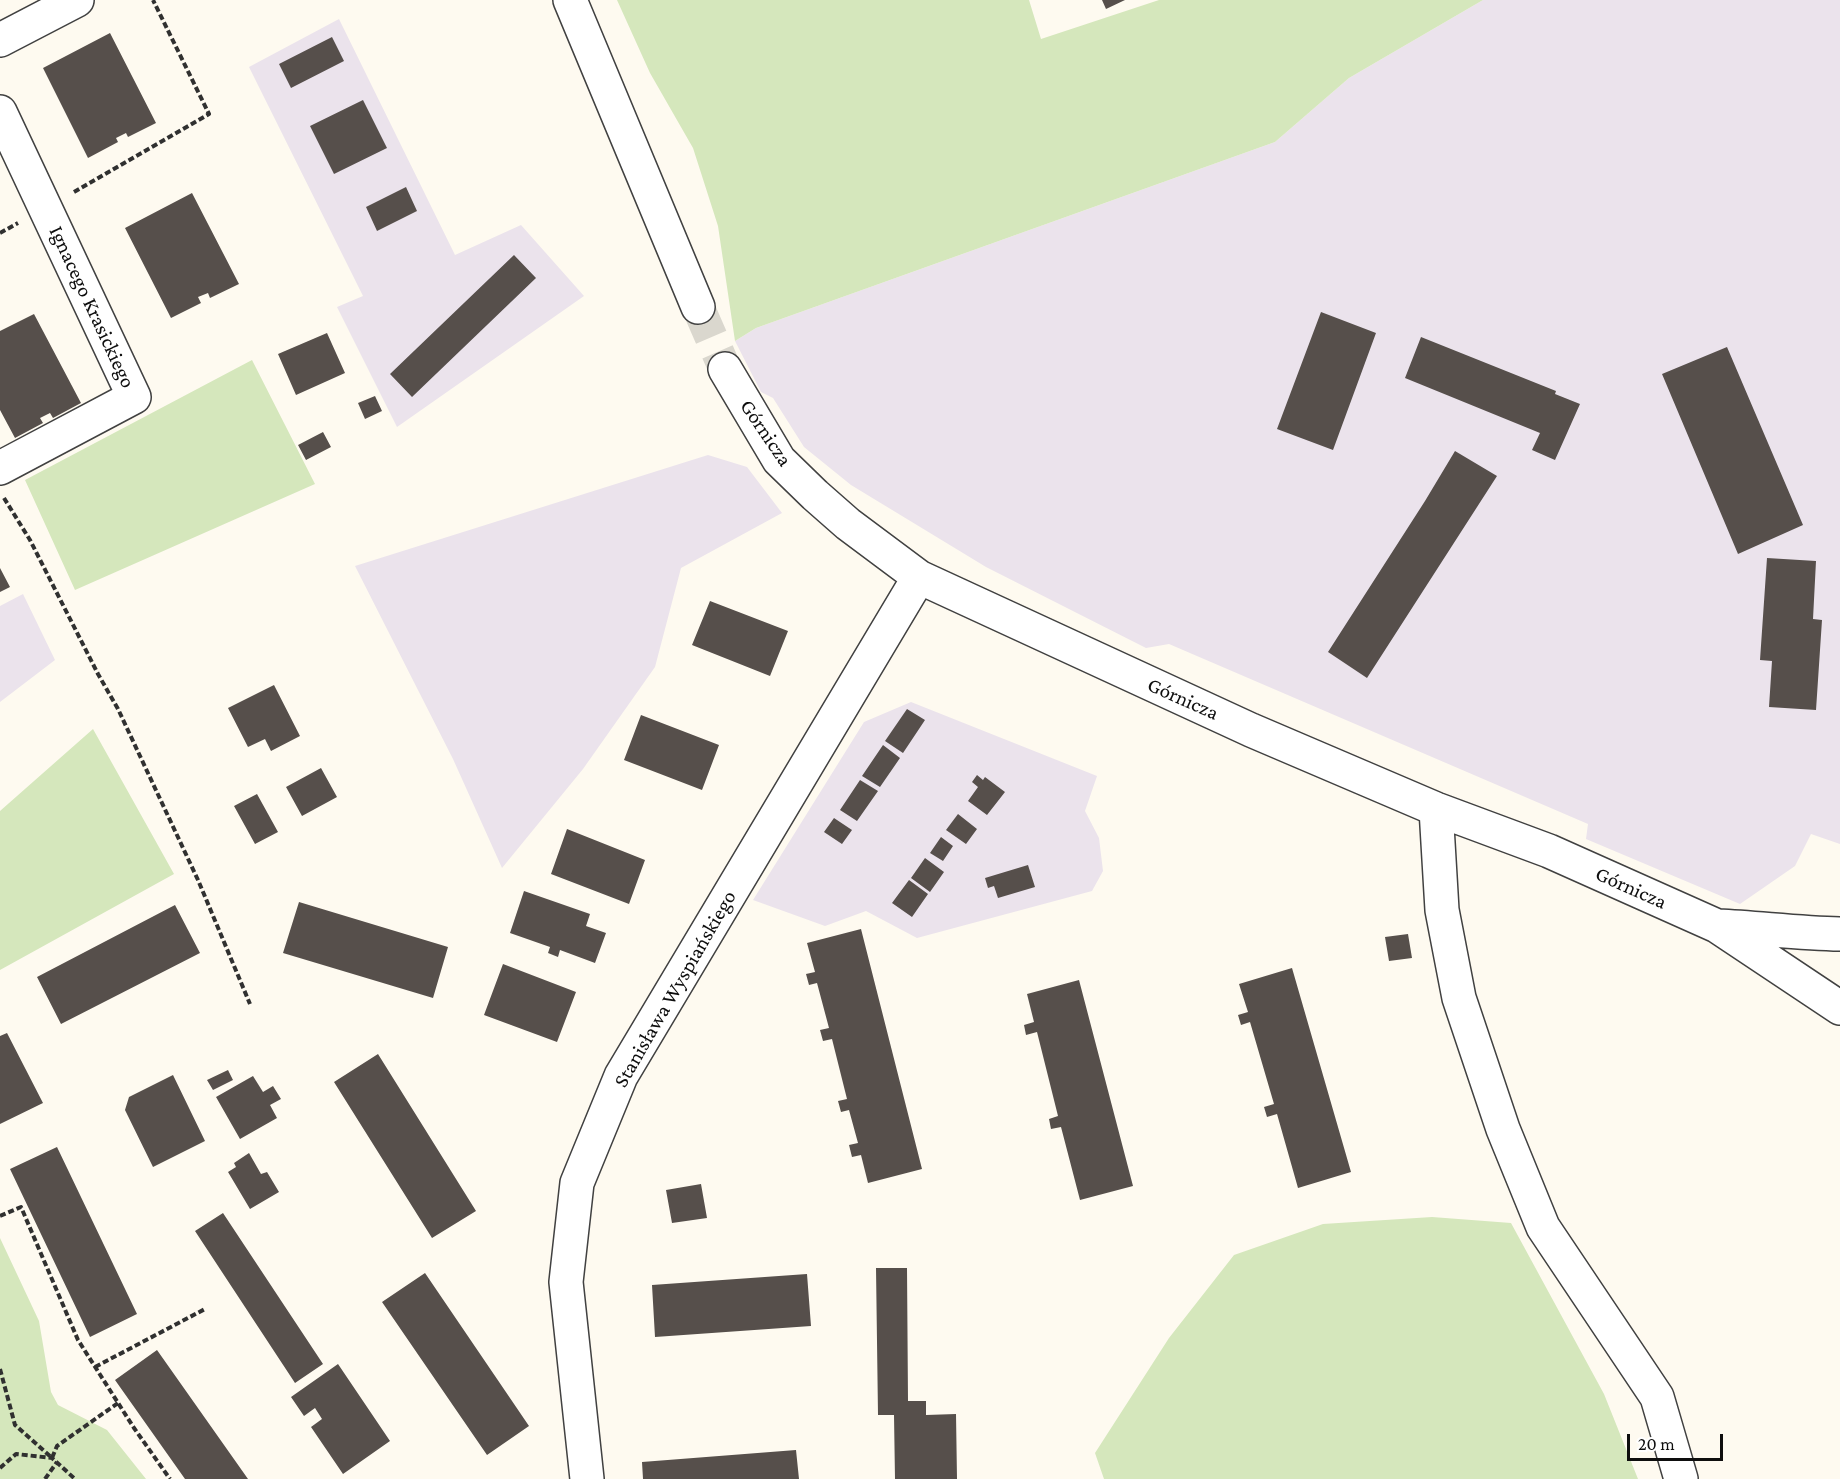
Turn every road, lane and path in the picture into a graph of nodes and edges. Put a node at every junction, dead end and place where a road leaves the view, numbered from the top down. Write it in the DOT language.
graph roads {
  1 [pos="77,0"];
  2 [pos="153,0"];
  3 [pos="570,0"];
  4 [pos="0,40"];
  5 [pos="0,111"];
  6 [pos="45,208"];
  7 [pos="0,233"];
  8 [pos="698,307"];
  9 [pos="725,369"];
  10 [pos="0,468"];
  11 [pos="0,493"];
  12 [pos="919,577"];
  13 [pos="1436,809"];
  14 [pos="1717,926"];
  15 [pos="1840,934"];
  16 [pos="250,1004"];
  17 [pos="1840,1008"];
  18 [pos="0,1216"];
  19 [pos="205,1309"];
  20 [pos="95,1368"];
  21 [pos="0,1369"];
  22 [pos="118,1403"];
  23 [pos="52,1458"];
  24 [pos="57,1462"];
  25 [pos="0,1468"];
  26 [pos="45,1479"];
  27 [pos="75,1479"];
  28 [pos="170,1479"];
  29 [pos="587,1479"];
  30 [pos="1681,1479"];
  1 -- 4 [label="street"];
  2 -- 6 [label="path"];
  3 -- 8 [label="street"];
  5 -- 6 [label="street, Ignacego Krasickiego"];
  6 -- 7 [label="path"];
  6 -- 10 [label="street, Ignacego Krasickiego"];
  9 -- 12 [label="street, Górnicza"];
  11 -- 16 [label="path"];
  12 -- 13 [label="street, Górnicza"];
  12 -- 29 [label="street, Stanisława Wyspiańskiego"];
  13 -- 14 [label="street, Górnicza"];
  13 -- 30 [label="street"];
  14 -- 15 [label="street, Górnicza"];
  14 -- 17 [label="street, Górnicza"];
  18 -- 20 [label="path"];
  19 -- 20 [label="path"];
  20 -- 22 [label="path"];
  21 -- 23 [label="path"];
  22 -- 23 [label="path"];
  22 -- 28 [label="path"];
  23 -- 24 [label="path"];
  23 -- 25 [label="path"];
  24 -- 26 [label="path"];
  24 -- 27 [label="path"];
}
